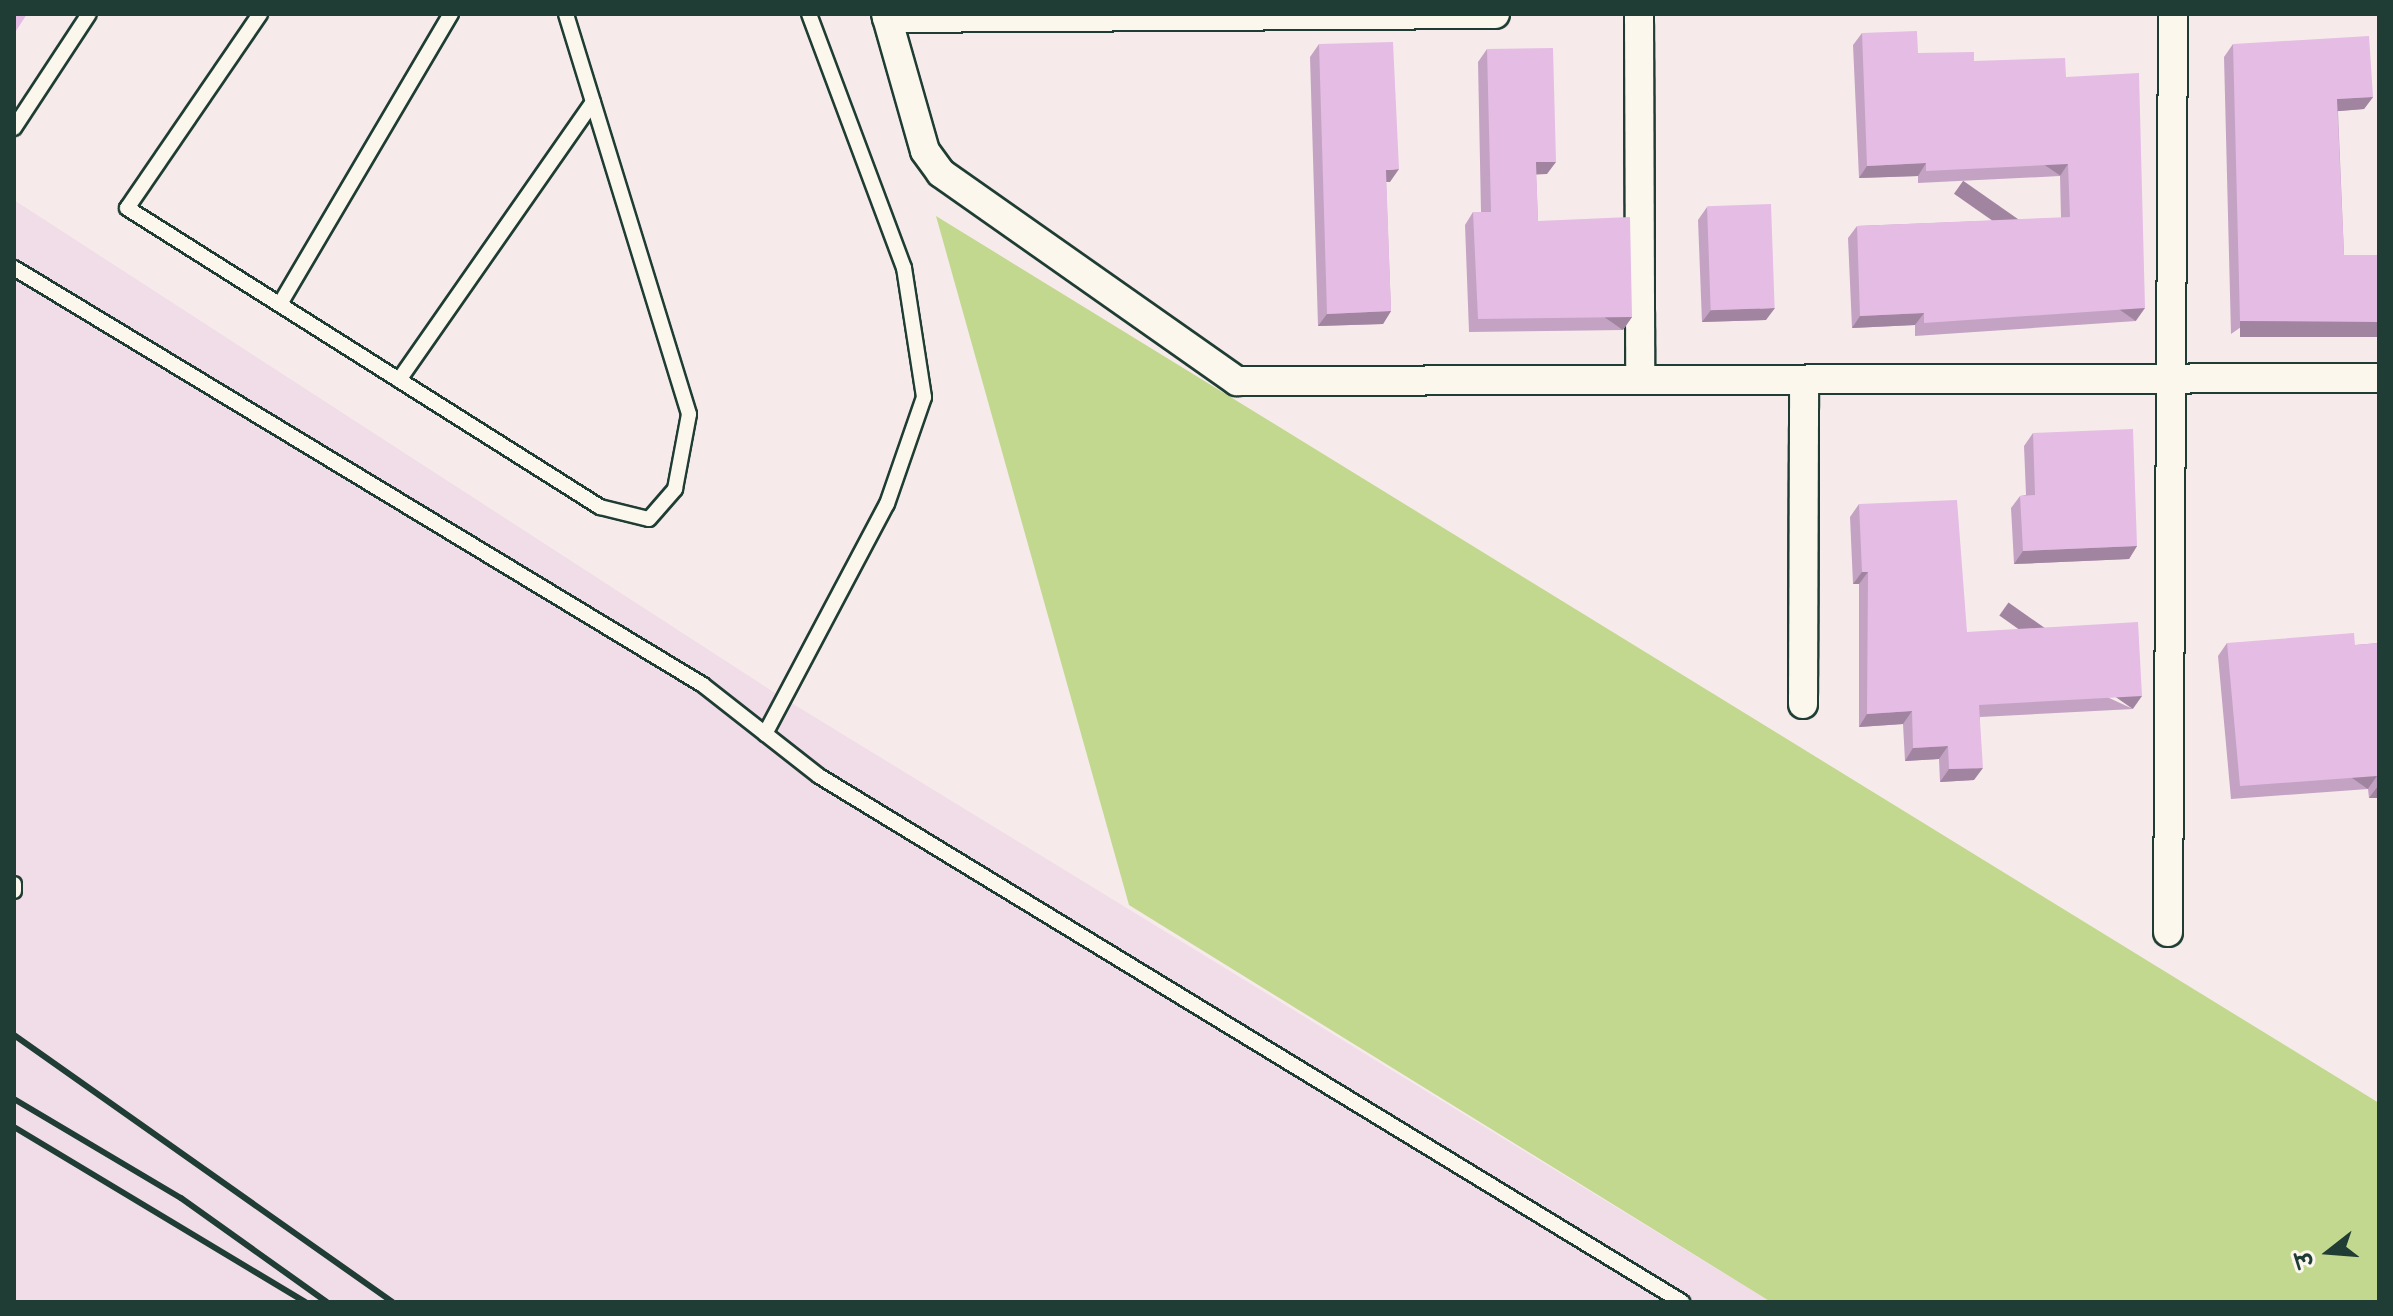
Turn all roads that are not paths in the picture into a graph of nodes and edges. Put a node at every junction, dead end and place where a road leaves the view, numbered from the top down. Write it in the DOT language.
graph roads {
  1 [pos="89,14"];
  2 [pos="260,14"];
  3 [pos="451,14"];
  4 [pos="566,14"];
  5 [pos="809,14"];
  6 [pos="1495,14"];
  7 [pos="1639,14"];
  8 [pos="2173,14"];
  9 [pos="886,16"];
  10 [pos="1053,16"];
  11 [pos="593,102"];
  12 [pos="14,128"];
  13 [pos="14,268"];
  14 [pos="280,304"];
  15 [pos="2171,378"];
  16 [pos="2379,378"];
  17 [pos="399,380"];
  18 [pos="1640,380"];
  19 [pos="1804,380"];
  20 [pos="1803,704"];
  21 [pos="765,734"];
  22 [pos="14,884"];
  23 [pos="14,891"];
  24 [pos="2168,932"];
  25 [pos="1682,1302"];
  1 -- 12 [label="lane"];
  2 -- 14 [label="lane"];
  3 -- 14 [label="lane"];
  4 -- 11 [label="lane"];
  5 -- 21 [label="lane"];
  6 -- 10 [label="street"];
  7 -- 18 [label="street"];
  8 -- 15 [label="street"];
  9 -- 10 [label="street"];
  9 -- 18 [label="street"];
  11 -- 17 [label="lane"];
  11 -- 17 [label="lane"];
  13 -- 21 [label="lane"];
  14 -- 17 [label="lane"];
  15 -- 16 [label="street"];
  15 -- 19 [label="street"];
  15 -- 24 [label="street"];
  18 -- 19 [label="street"];
  19 -- 20 [label="street"];
  21 -- 25 [label="lane"];
  22 -- 23 [label="lane"];
}
